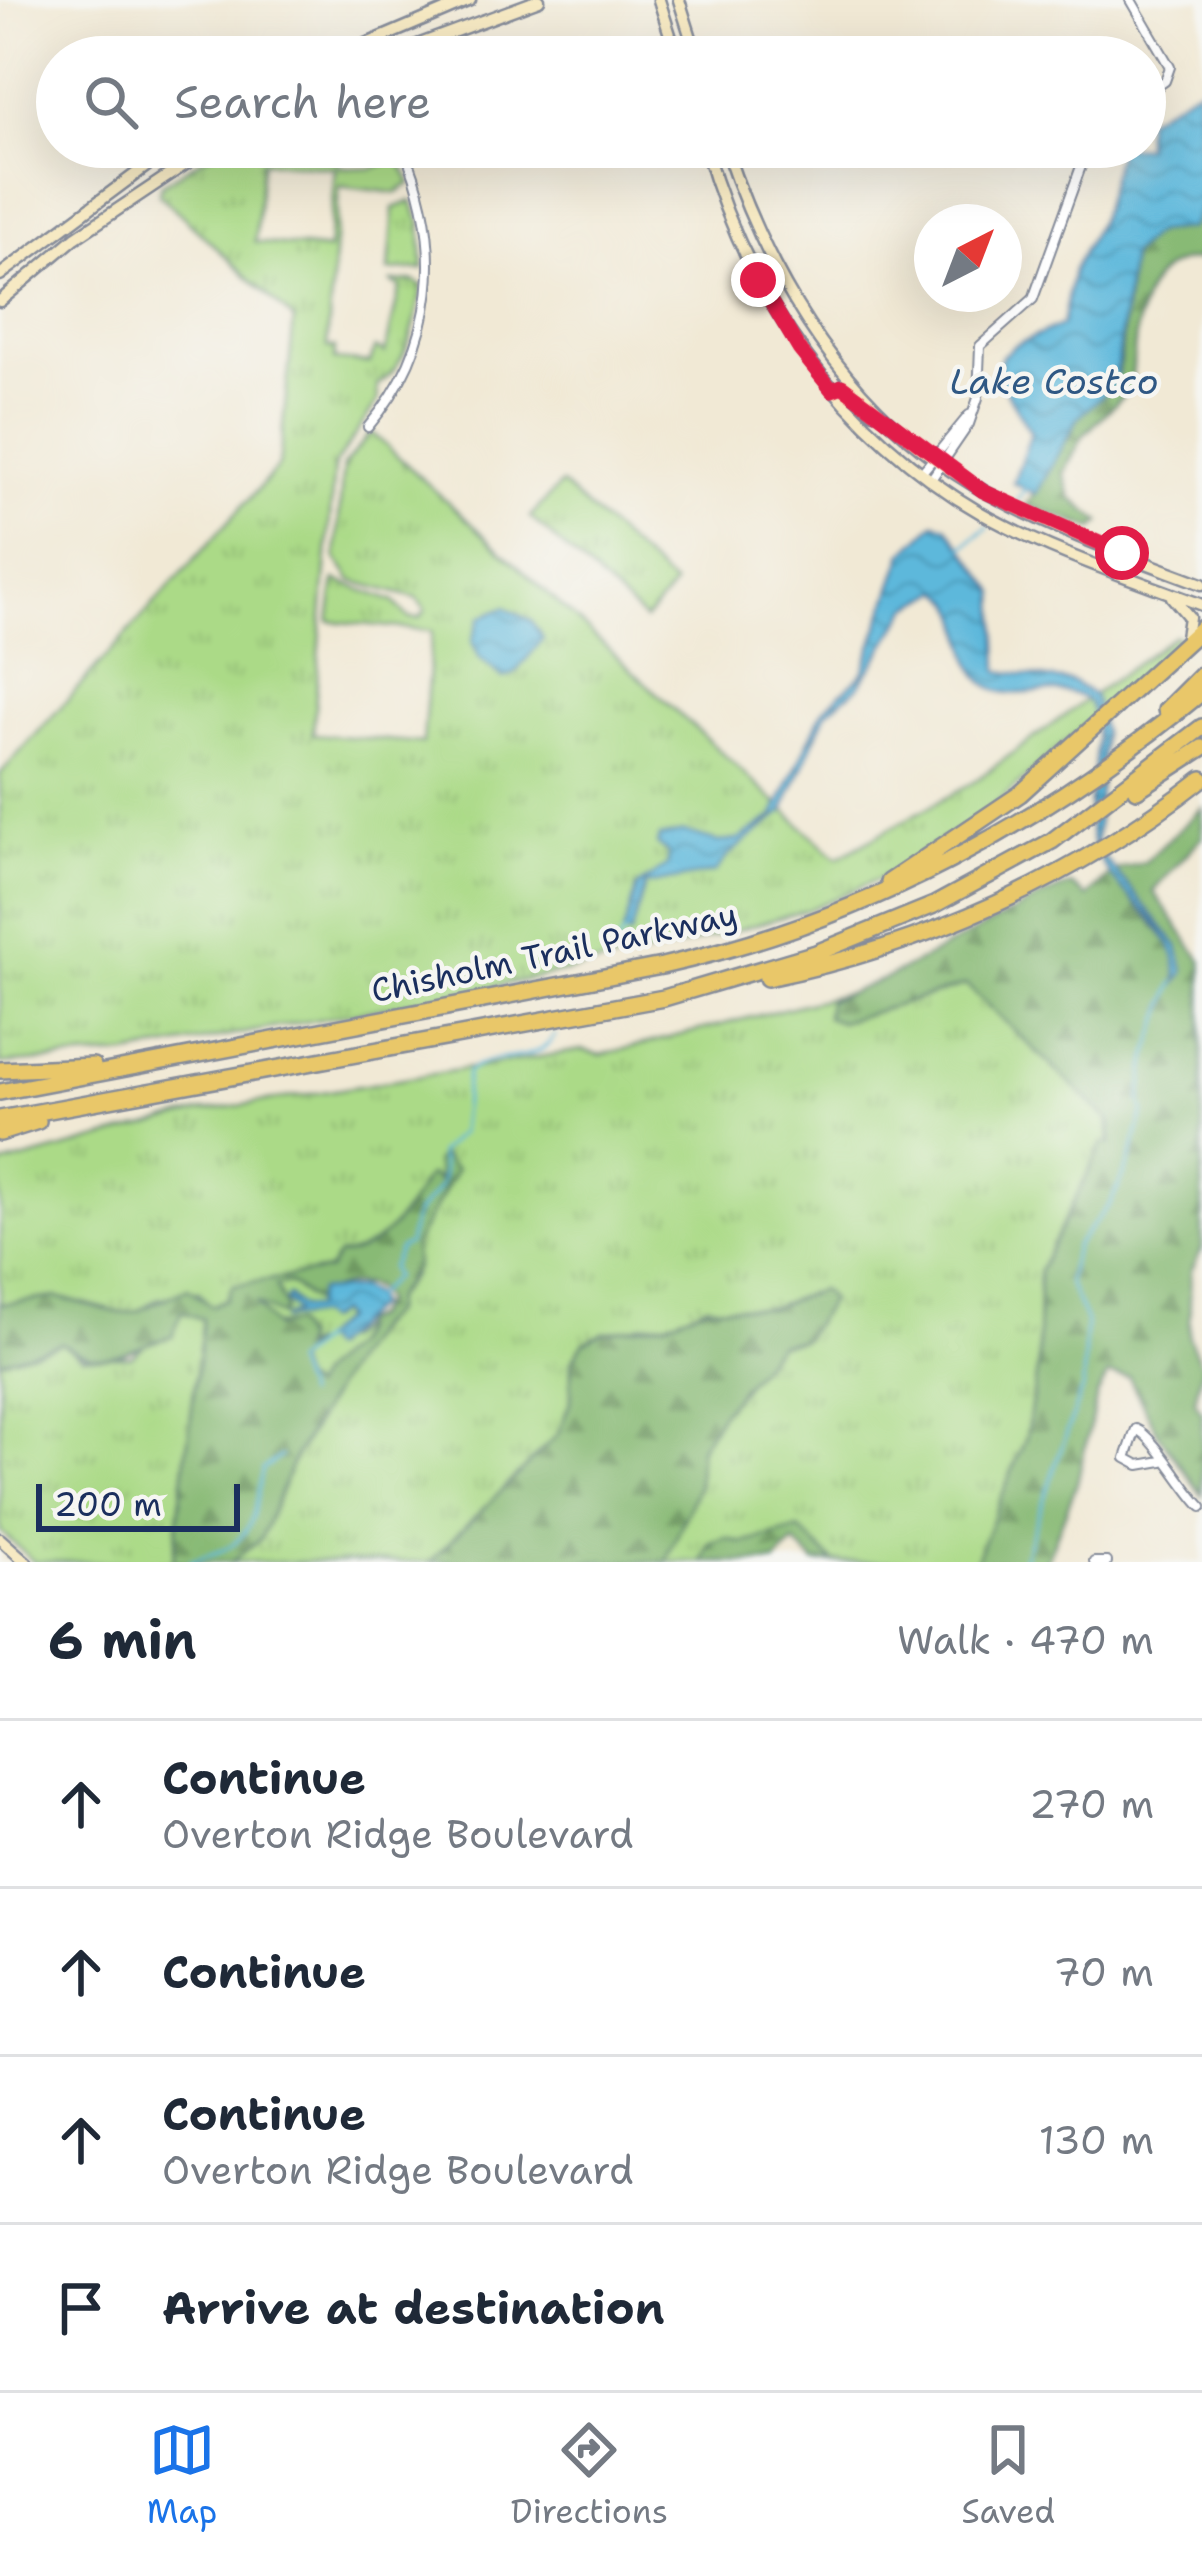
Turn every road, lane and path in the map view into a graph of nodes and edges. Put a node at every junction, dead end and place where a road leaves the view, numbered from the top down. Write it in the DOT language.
graph roads {
  1 [pos="470,0"];
  2 [pos="539,0"];
  3 [pos="659,0"];
  4 [pos="679,0"];
  5 [pos="1131,0"];
  6 [pos="510,4"];
  7 [pos="384,36"];
  8 [pos="435,36"];
  9 [pos="670,36"];
  10 [pos="690,36"];
  11 [pos="1152,36"];
  12 [pos="144,168"];
  13 [pos="180,168"];
  14 [pos="410,168"];
  15 [pos="712,168"];
  16 [pos="734,168"];
  17 [pos="1082,168"];
  18 [pos="776,273"];
  19 [pos="0,275"];
  20 [pos="758,280"];
  21 [pos="0,301"];
  22 [pos="832,390"];
  23 [pos="888,419"];
  24 [pos="368,427"];
  25 [pos="938,460"];
  26 [pos="927,474"];
  27 [pos="1202,584"];
  28 [pos="1166,591"];
  29 [pos="1202,605"];
  30 [pos="1202,628"];
  31 [pos="1179,649"];
  32 [pos="1202,674"];
  33 [pos="1202,692"];
  34 [pos="1202,727"];
  35 [pos="1202,748"];
  36 [pos="1110,765"];
  37 [pos="1196,784"];
  38 [pos="1052,841"];
  39 [pos="841,912"];
  40 [pos="696,992"];
  41 [pos="137,1065"];
  42 [pos="0,1070"];
  43 [pos="0,1092"];
  44 [pos="104,1100"];
  45 [pos="0,1119"];
  46 [pos="0,1132"];
  47 [pos="1162,1461"];
  48 [pos="1202,1507"];
  49 [pos="0,1539"];
  50 [pos="26,1562"];
  51 [pos="1094,1562"];
  52 [pos="1106,1562"];
  1 -- 7 [label="street"];
  2 -- 6 [label="street"];
  3 -- 9 [label="street"];
  4 -- 10 [label="street"];
  5 -- 11 [label="street"];
  6 -- 8 [label="street"];
  12 -- 19 [label="street"];
  13 -- 21 [label="street"];
  14 -- 24 [label="street"];
  15 -- 20 [label="street"];
  16 -- 18 [label="street"];
  17 -- 25 [label="street"];
  18 -- 20 [label="street"];
  18 -- 23 [label="street"];
  20 -- 22 [label="street"];
  22 -- 23 [label="street"];
  22 -- 26 [label="street"];
  23 -- 25 [label="street"];
  25 -- 26 [label="street"];
  25 -- 27 [label="street"];
  26 -- 28 [label="street"];
  28 -- 29 [label="street"];
  28 -- 31 [label="street"];
  30 -- 31 [label="highway"];
  31 -- 39 [label="highway"];
  32 -- 36 [label="highway"];
  33 -- 36 [label="highway, Chisholm Trail Parkway"];
  34 -- 38 [label="highway, Chisholm Trail Parkway"];
  35 -- 38 [label="highway"];
  36 -- 39 [label="highway, Chisholm Trail Parkway"];
  37 -- 40 [label="highway"];
  38 -- 40 [label="highway, Chisholm Trail Parkway"];
  39 -- 41 [label="highway, Chisholm Trail Parkway"];
  40 -- 44 [label="highway, Chisholm Trail Parkway"];
  41 -- 42 [label="highway"];
  41 -- 43 [label="highway, Chisholm Trail Parkway"];
  44 -- 45 [label="highway, Chisholm Trail Parkway"];
  44 -- 46 [label="highway"];
  47 -- 47 [label="street"];
  47 -- 48 [label="street"];
  49 -- 50 [label="street"];
  51 -- 52 [label="street"];
}
